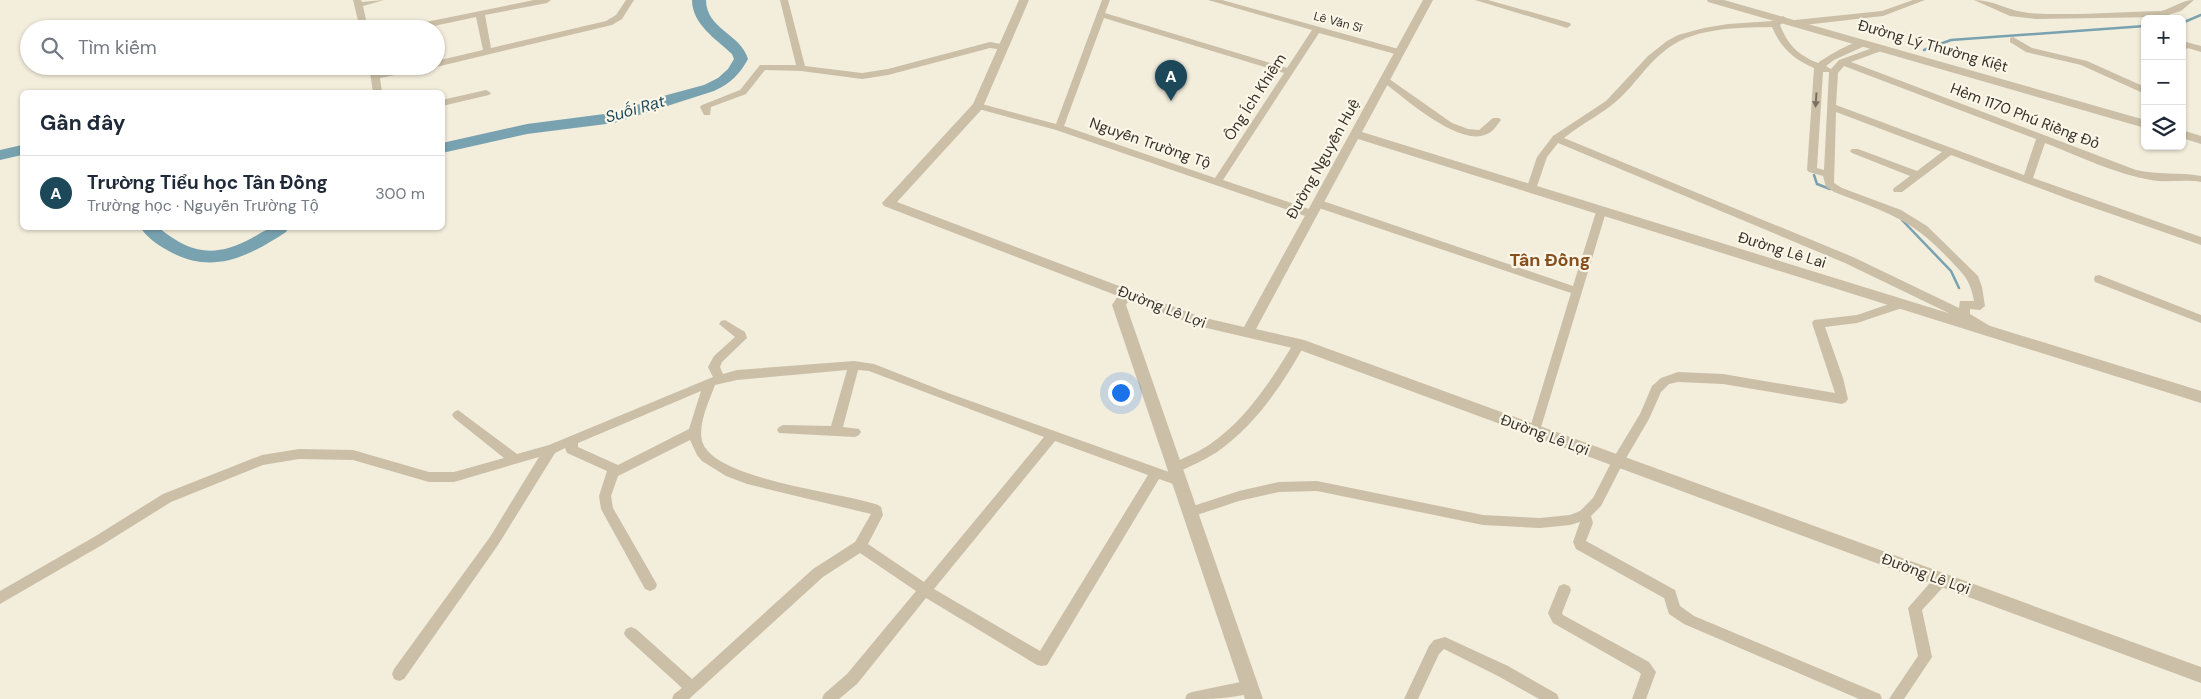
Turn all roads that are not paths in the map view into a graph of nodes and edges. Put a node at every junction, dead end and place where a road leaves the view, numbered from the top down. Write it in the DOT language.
graph roads {
  1 [pos="380,0"];
  2 [pos="547,0"];
  3 [pos="630,0"];
  4 [pos="784,0"];
  5 [pos="1024,0"];
  6 [pos="1106,0"];
  7 [pos="1212,0"];
  8 [pos="1428,0"];
  9 [pos="1479,0"];
  10 [pos="1712,0"];
  11 [pos="1921,0"];
  12 [pos="1978,0"];
  13 [pos="2190,0"];
  14 [pos="357,2"];
  15 [pos="480,14"];
  16 [pos="1102,15"];
  17 [pos="362,20"];
  18 [pos="445,21"];
  19 [pos="1779,21"];
  20 [pos="1795,23"];
  21 [pos="1568,25"];
  22 [pos="1317,30"];
  23 [pos="2013,40"];
  24 [pos="1864,43"];
  25 [pos="2186,45"];
  26 [pos="1002,47"];
  27 [pos="1881,48"];
  28 [pos="2201,49"];
  29 [pos="1399,52"];
  30 [pos="488,53"];
  31 [pos="445,62"];
  32 [pos="1842,62"];
  33 [pos="1819,67"];
  34 [pos="801,68"];
  35 [pos="1289,71"];
  36 [pos="1833,73"];
  37 [pos="380,75"];
  38 [pos="375,76"];
  39 [pos="1385,79"];
  40 [pos="2141,89"];
  41 [pos="378,90"];
  42 [pos="486,93"];
  43 [pos="445,102"];
  44 [pos="978,106"];
  45 [pos="1832,107"];
  46 [pos="707,113"];
  47 [pos="1496,120"];
  48 [pos="2141,123"];
  49 [pos="1059,128"];
  50 [pos="1354,134"];
  51 [pos="2186,135"];
  52 [pos="1556,138"];
  53 [pos="2041,138"];
  54 [pos="2201,140"];
  55 [pos="1855,151"];
  56 [pos="1950,151"];
  57 [pos="1828,174"];
  58 [pos="1918,175"];
  59 [pos="2027,180"];
  60 [pos="2201,180"];
  61 [pos="1218,182"];
  62 [pos="1532,190"];
  63 [pos="1898,190"];
  64 [pos="1314,208"];
  65 [pos="1601,212"];
  66 [pos="2201,241"];
  67 [pos="2099,278"];
  68 [pos="1576,291"];
  69 [pos="1127,293"];
  70 [pos="1901,304"];
  71 [pos="1965,316"];
  72 [pos="2201,319"];
  73 [pos="725,324"];
  74 [pos="1247,333"];
  75 [pos="1996,334"];
  76 [pos="1299,344"];
  77 [pos="854,365"];
  78 [pos="715,380"];
  79 [pos="2201,397"];
  80 [pos="458,415"];
  81 [pos="783,430"];
  82 [pos="836,431"];
  83 [pos="1535,431"];
  84 [pos="695,432"];
  85 [pos="855,432"];
  86 [pos="1052,436"];
  87 [pos="573,440"];
  88 [pos="551,449"];
  89 [pos="516,460"];
  90 [pos="1618,460"];
  91 [pos="613,472"];
  92 [pos="1155,474"];
  93 [pos="1177,474"];
  94 [pos="1191,512"];
  95 [pos="1584,515"];
  96 [pos="860,546"];
  97 [pos="1941,580"];
  98 [pos="650,585"];
  99 [pos="924,590"];
  100 [pos="1564,590"];
  101 [pos="0,598"];
  102 [pos="631,633"];
  103 [pos="399,674"];
  104 [pos="2201,675"];
  105 [pos="691,687"];
  106 [pos="1252,693"];
  107 [pos="679,699"];
  108 [pos="829,699"];
  109 [pos="1192,699"];
  110 [pos="1410,699"];
  111 [pos="1552,699"];
  112 [pos="1639,699"];
  113 [pos="1875,699"];
  114 [pos="1896,699"];
  1 -- 14 [label="street"];
  2 -- 15 [label="street"];
  3 -- 30 [label="street"];
  4 -- 34 [label="street"];
  5 -- 26 [label="street"];
  6 -- 16 [label="street"];
  7 -- 22 [label="street, Lê Văn Sĩ"];
  8 -- 29 [label="street, Đường Nguyễn Huệ"];
  9 -- 21 [label="street"];
  10 -- 19 [label="street, Đường Lý Thường Kiệt"];
  11 -- 20 [label="street"];
  12 -- 13 [label="street"];
  14 -- 17 [label="street"];
  15 -- 18 [label="street"];
  15 -- 30 [label="street"];
  16 -- 35 [label="street"];
  16 -- 49 [label="street"];
  19 -- 20 [label="street, Đường Lý Thường Kiệt"];
  19 -- 33 [label="street"];
  19 -- 52 [label="street"];
  20 -- 24 [label="street, Đường Lý Thường Kiệt"];
  22 -- 29 [label="street, Lê Văn Sĩ"];
  22 -- 35 [label="street, Ông Ích Khiêm"];
  23 -- 40 [label="street"];
  24 -- 27 [label="street, Đường Lý Thường Kiệt"];
  24 -- 33 [label="street"];
  25 -- 28 [label="street"];
  26 -- 34 [label="street"];
  26 -- 44 [label="street"];
  27 -- 32 [label="street"];
  27 -- 48 [label="street, Đường Lý Thường Kiệt"];
  29 -- 39 [label="street, Đường Nguyễn Huệ"];
  30 -- 31 [label="street"];
  32 -- 36 [label="street"];
  32 -- 53 [label="street, Hẻm 1170 Phú Riềng Đỏ"];
  33 -- 36 [label="street"];
  33 -- 57 [label="street, one-way"];
  34 -- 46 [label="street"];
  35 -- 61 [label="street, Ông Ích Khiêm"];
  36 -- 45 [label="street"];
  37 -- 38 [label="street"];
  38 -- 41 [label="street"];
  39 -- 47 [label="street"];
  39 -- 50 [label="street, Đường Nguyễn Huệ"];
  42 -- 43 [label="street"];
  44 -- 49 [label="street, Nguyễn Trường Tộ"];
  44 -- 69 [label="street, Đường Lê Lợi"];
  45 -- 56 [label="street"];
  45 -- 57 [label="street"];
  49 -- 61 [label="street, Nguyễn Trường Tộ"];
  50 -- 62 [label="street, Đường Lê Lai"];
  50 -- 64 [label="street, Đường Nguyễn Huệ"];
  51 -- 54 [label="street"];
  52 -- 62 [label="street"];
  52 -- 71 [label="street"];
  53 -- 59 [label="street"];
  53 -- 60 [label="street, Hẻm 1170 Phú Riềng Đỏ"];
  55 -- 58 [label="street"];
  56 -- 58 [label="street"];
  56 -- 59 [label="street"];
  57 -- 71 [label="street"];
  58 -- 63 [label="street"];
  59 -- 66 [label="street"];
  61 -- 64 [label="street, Nguyễn Trường Tộ"];
  62 -- 65 [label="street, Đường Lê Lai"];
  64 -- 68 [label="street, Nguyễn Trường Tộ"];
  64 -- 74 [label="street, Đường Nguyễn Huệ"];
  65 -- 68 [label="street"];
  65 -- 70 [label="street, Đường Lê Lai"];
  67 -- 72 [label="street"];
  68 -- 83 [label="street"];
  69 -- 74 [label="street, Đường Lê Lợi"];
  69 -- 93 [label="street"];
  70 -- 75 [label="street, Đường Lê Lai"];
  70 -- 90 [label="street"];
  71 -- 75 [label="street"];
  73 -- 78 [label="street"];
  74 -- 76 [label="street, Đường Lê Lợi"];
  75 -- 79 [label="street, Đường Lê Lai"];
  76 -- 83 [label="street, Đường Lê Lợi"];
  76 -- 93 [label="street"];
  77 -- 78 [label="street"];
  77 -- 82 [label="street"];
  77 -- 86 [label="street"];
  78 -- 84 [label="street"];
  78 -- 87 [label="street"];
  80 -- 89 [label="street"];
  81 -- 82 [label="street"];
  82 -- 85 [label="street"];
  83 -- 90 [label="street, Đường Lê Lợi"];
  84 -- 91 [label="street"];
  84 -- 96 [label="street"];
  86 -- 92 [label="street"];
  86 -- 99 [label="street"];
  87 -- 88 [label="street"];
  87 -- 91 [label="street"];
  88 -- 89 [label="street"];
  88 -- 103 [label="street"];
  89 -- 101 [label="street"];
  90 -- 95 [label="street"];
  90 -- 97 [label="street, Đường Lê Lợi"];
  91 -- 98 [label="street"];
  92 -- 93 [label="street"];
  92 -- 99 [label="street"];
  93 -- 94 [label="street"];
  94 -- 95 [label="street"];
  94 -- 106 [label="street"];
  95 -- 113 [label="street"];
  96 -- 99 [label="street"];
  96 -- 105 [label="street"];
  97 -- 104 [label="street, Đường Lê Lợi"];
  97 -- 114 [label="street"];
  99 -- 108 [label="street"];
  100 -- 112 [label="street"];
  102 -- 105 [label="street"];
  105 -- 107 [label="street"];
  106 -- 109 [label="street"];
  110 -- 111 [label="street"];
}
